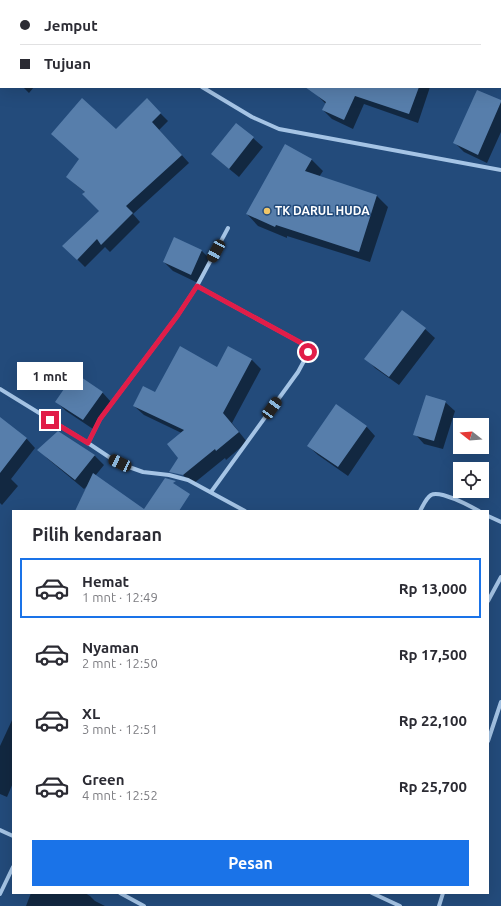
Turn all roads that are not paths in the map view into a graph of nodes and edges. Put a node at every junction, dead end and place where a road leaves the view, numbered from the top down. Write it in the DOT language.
graph roads {
  1 [pos="204,88"];
  2 [pos="501,170"];
  3 [pos="228,228"];
  4 [pos="197,286"];
  5 [pos="0,389"];
  6 [pos="88,443"];
  7 [pos="211,492"];
  8 [pos="243,510"];
  9 [pos="420,510"];
  10 [pos="477,510"];
  11 [pos="489,516"];
  12 [pos="501,522"];
  13 [pos="501,577"];
  14 [pos="489,599"];
  15 [pos="501,702"];
  16 [pos="489,738"];
  17 [pos="0,830"];
  18 [pos="12,836"];
  19 [pos="12,869"];
  20 [pos="0,894"];
  21 [pos="122,894"];
  22 [pos="374,894"];
  23 [pos="443,894"];
  24 [pos="144,906"];
  25 [pos="400,906"];
  26 [pos="439,906"];
  1 -- 2 [label="street"];
  3 -- 4 [label="street"];
  4 -- 6 [label="street"];
  4 -- 7 [label="street"];
  5 -- 6 [label="street"];
  6 -- 7 [label="street"];
  7 -- 8 [label="street"];
  9 -- 10 [label="street"];
  11 -- 12 [label="street"];
  13 -- 14 [label="street"];
  15 -- 16 [label="street"];
  17 -- 18 [label="street"];
  19 -- 20 [label="street"];
  21 -- 24 [label="street"];
  22 -- 25 [label="street"];
  23 -- 26 [label="street"];
}
